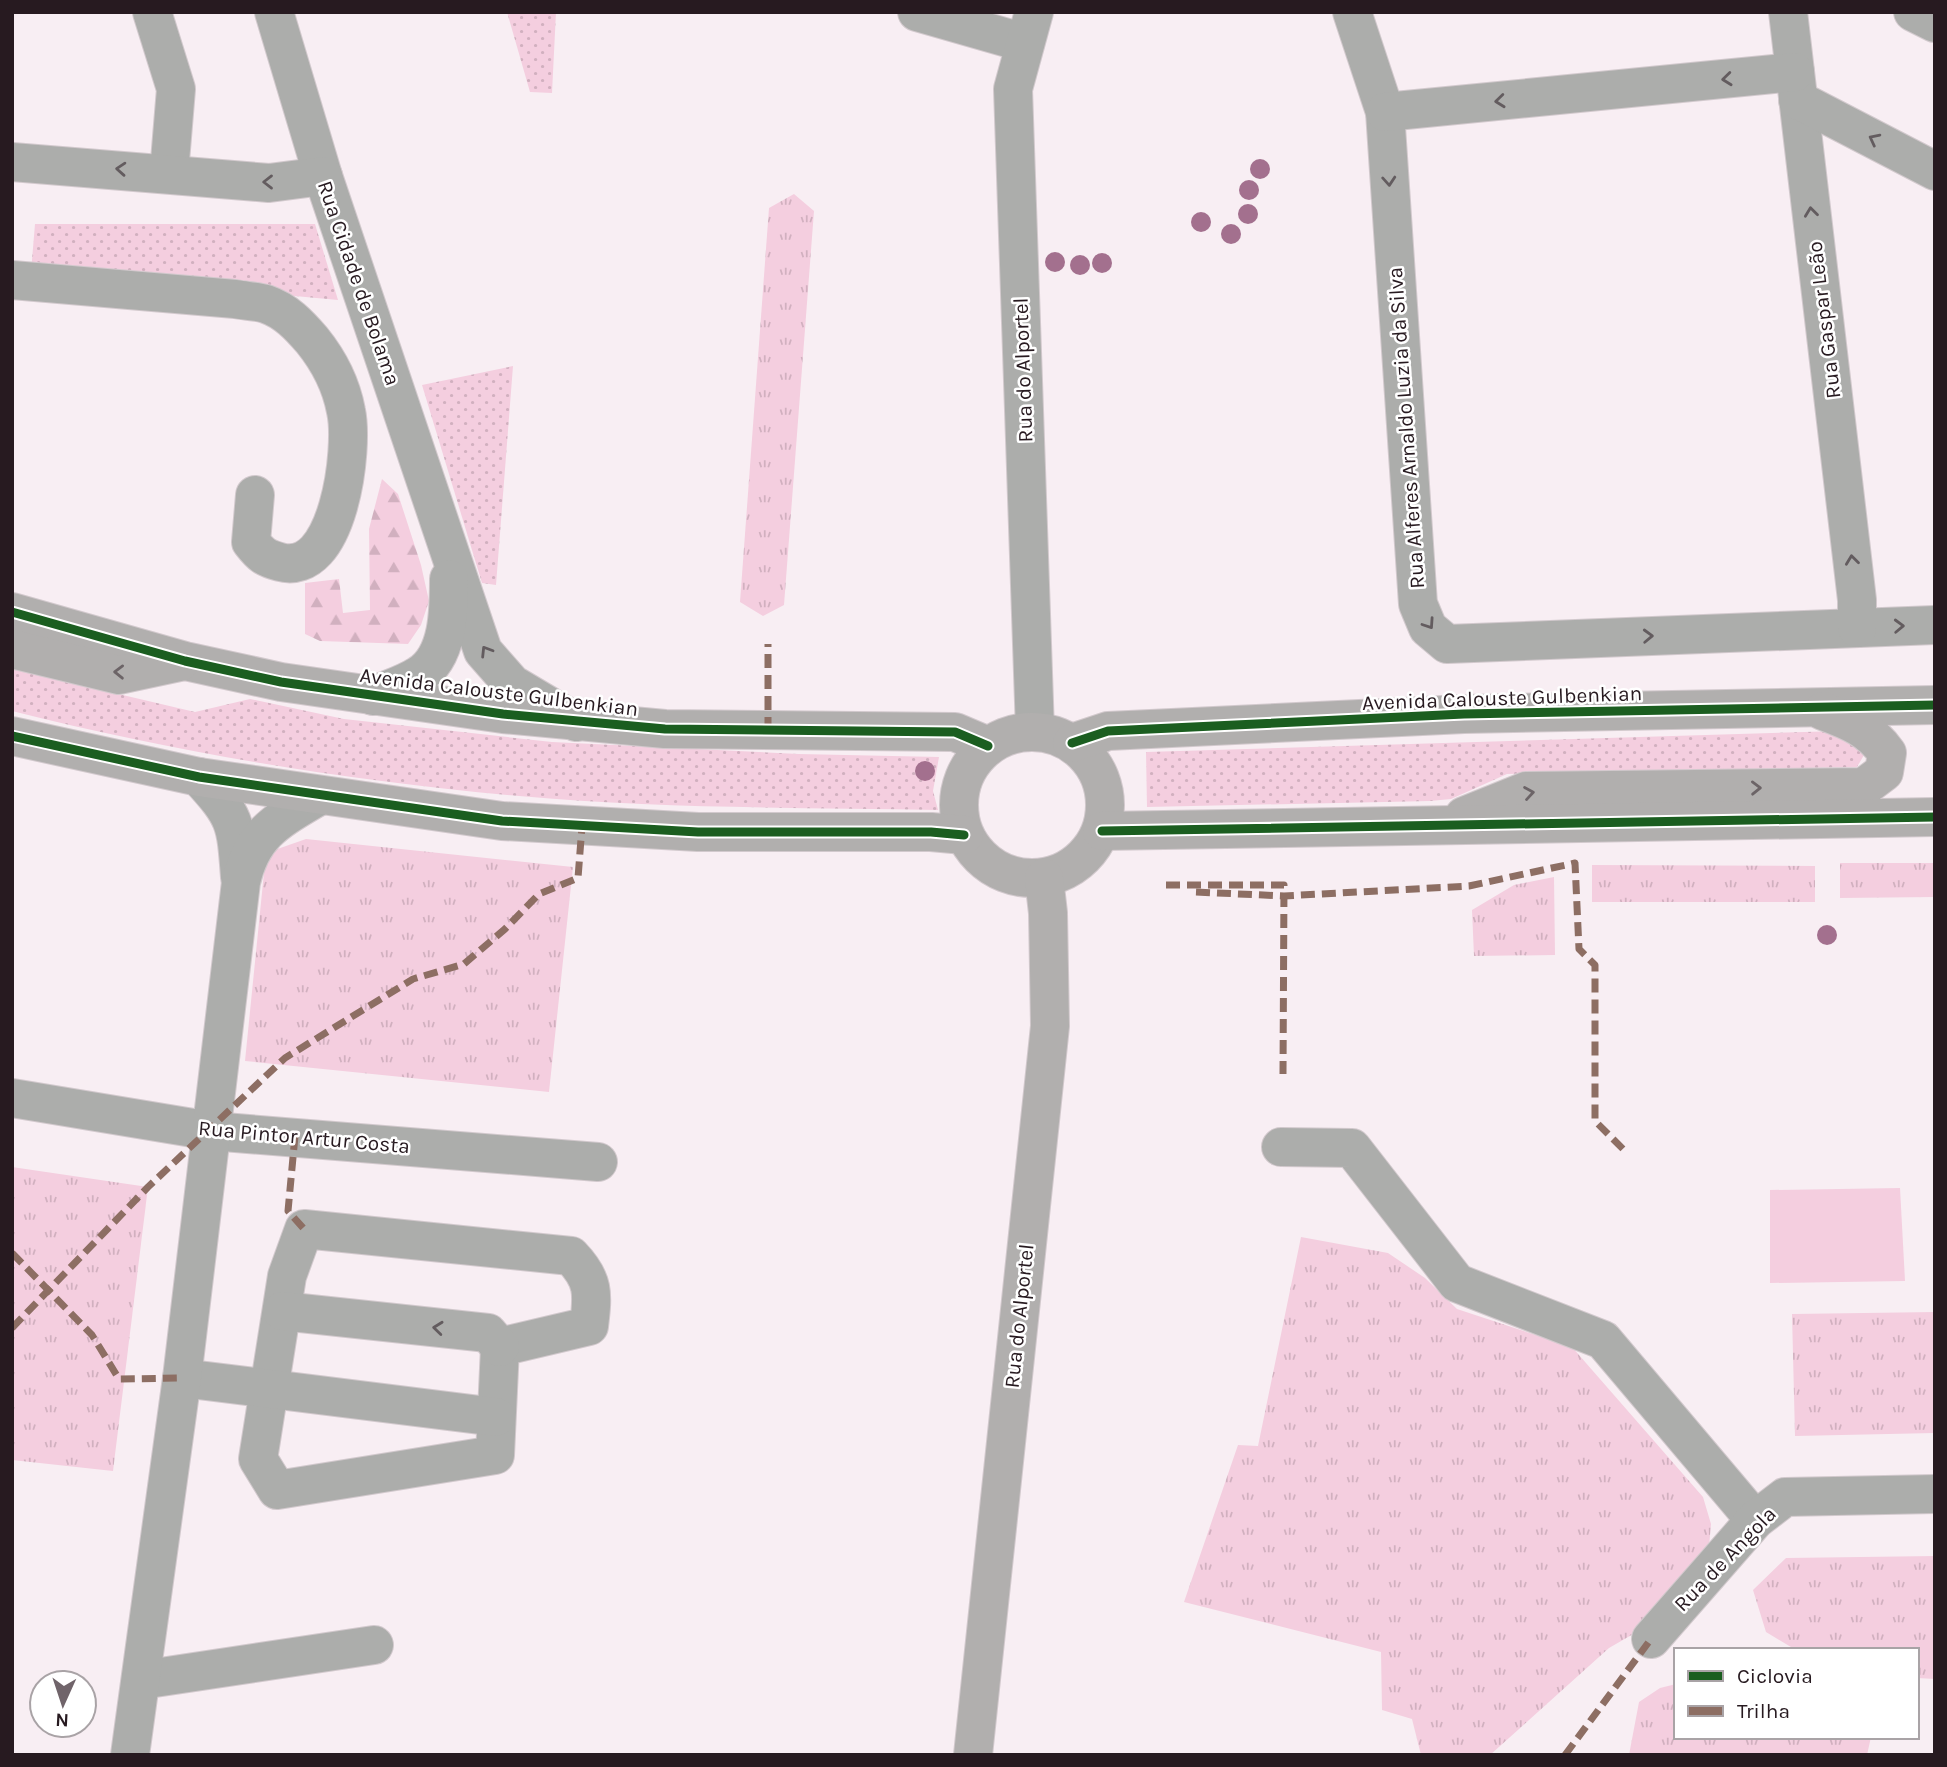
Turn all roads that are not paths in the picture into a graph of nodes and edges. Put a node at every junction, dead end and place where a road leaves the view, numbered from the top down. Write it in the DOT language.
graph roads {
  1 [pos="152,12"];
  2 [pos="274,12"];
  3 [pos="917,12"];
  4 [pos="1352,12"];
  5 [pos="1788,12"];
  6 [pos="1913,12"];
  7 [pos="1935,23"];
  8 [pos="1030,28"];
  9 [pos="1797,86"];
  10 [pos="1385,113"];
  11 [pos="12,161"];
  12 [pos="1935,171"];
  13 [pos="169,173"];
  14 [pos="323,176"];
  15 [pos="30,282"];
  16 [pos="12,306"];
  17 [pos="255,495"];
  18 [pos="449,553"];
  19 [pos="12,612"];
  20 [pos="1935,625"];
  21 [pos="1857,628"];
  22 [pos="12,649"];
  23 [pos="185,661"];
  24 [pos="373,696"];
  25 [pos="1935,705"];
  26 [pos="1812,707"];
  27 [pos="576,722"];
  28 [pos="1035,731"];
  29 [pos="12,736"];
  30 [pos="1072,743"];
  31 [pos="988,746"];
  32 [pos="199,777"];
  33 [pos="319,796"];
  34 [pos="1935,817"];
  35 [pos="1442,824"];
  36 [pos="1102,831"];
  37 [pos="964,835"];
  38 [pos="1044,878"];
  39 [pos="240,882"];
  40 [pos="12,1098"];
  41 [pos="211,1131"];
  42 [pos="1281,1147"];
  43 [pos="598,1162"];
  44 [pos="282,1311"];
  45 [pos="500,1347"];
  46 [pos="182,1378"];
  47 [pos="269,1390"];
  48 [pos="496,1417"];
  49 [pos="1935,1494"];
  50 [pos="1755,1520"];
  51 [pos="1651,1639"];
  52 [pos="374,1645"];
  53 [pos="141,1680"];
  54 [pos="131,1755"];
  55 [pos="973,1755"];
  1 -- 13 [label="street"];
  2 -- 14 [label="street, Rua Cidade de Bolama"];
  3 -- 8 [label="street"];
  4 -- 10 [label="street, Rua Alferes Arnaldo Luzia da Silva"];
  5 -- 9 [label="street, Rua Gaspar Leão"];
  6 -- 7 [label="street"];
  8 -- 28 [label="street, Rua do Alportel"];
  9 -- 10 [label="street, one-way"];
  12 -- 9 [label="street, one-way"];
  21 -- 9 [label="street, Rua Gaspar Leão, one-way"];
  10 -- 21 [label="street, Rua Alferes Arnaldo Luzia da Silva, one-way"];
  13 -- 11 [label="street, one-way"];
  14 -- 13 [label="street, one-way"];
  14 -- 18 [label="street, Rua Cidade de Bolama"];
  15 -- 16 [label="street"];
  15 -- 17 [label="street"];
  18 -- 24 [label="street"];
  27 -- 18 [label="street, Rua Cidade de Bolama, one-way"];
  19 -- 23 [label="main road, Avenida Calouste Gulbenkian"];
  21 -- 20 [label="street, Rua Alferes Arnaldo Luzia da Silva, one-way"];
  23 -- 22 [label="main road, one-way"];
  23 -- 24 [label="main road, Avenida Calouste Gulbenkian"];
  24 -- 27 [label="main road, Avenida Calouste Gulbenkian"];
  25 -- 26 [label="main road, Avenida Calouste Gulbenkian"];
  26 -- 30 [label="main road, Avenida Calouste Gulbenkian"];
  35 -- 26 [label="main road, one-way"];
  27 -- 31 [label="main road, Avenida Calouste Gulbenkian"];
  28 -- 30 [label="main road"];
  28 -- 31 [label="main road"];
  29 -- 32 [label="main road"];
  30 -- 36 [label="main road"];
  31 -- 37 [label="main road"];
  32 -- 33 [label="main road"];
  32 -- 39 [label="street"];
  33 -- 37 [label="main road"];
  33 -- 39 [label="street"];
  34 -- 35 [label="main road"];
  35 -- 36 [label="main road"];
  36 -- 38 [label="main road"];
  37 -- 38 [label="main road"];
  38 -- 55 [label="main road, Rua do Alportel"];
  39 -- 41 [label="street"];
  40 -- 41 [label="street, Rua Pintor Artur Costa"];
  41 -- 43 [label="street, Rua Pintor Artur Costa"];
  41 -- 46 [label="street"];
  42 -- 50 [label="street"];
  45 -- 44 [label="street, one-way"];
  44 -- 45 [label="street"];
  44 -- 47 [label="street"];
  45 -- 48 [label="street"];
  46 -- 47 [label="street"];
  46 -- 53 [label="street"];
  47 -- 48 [label="street"];
  47 -- 48 [label="street"];
  49 -- 50 [label="street, Rua de Angola"];
  50 -- 51 [label="street, Rua de Angola"];
  52 -- 53 [label="street"];
  53 -- 54 [label="street"];
}
